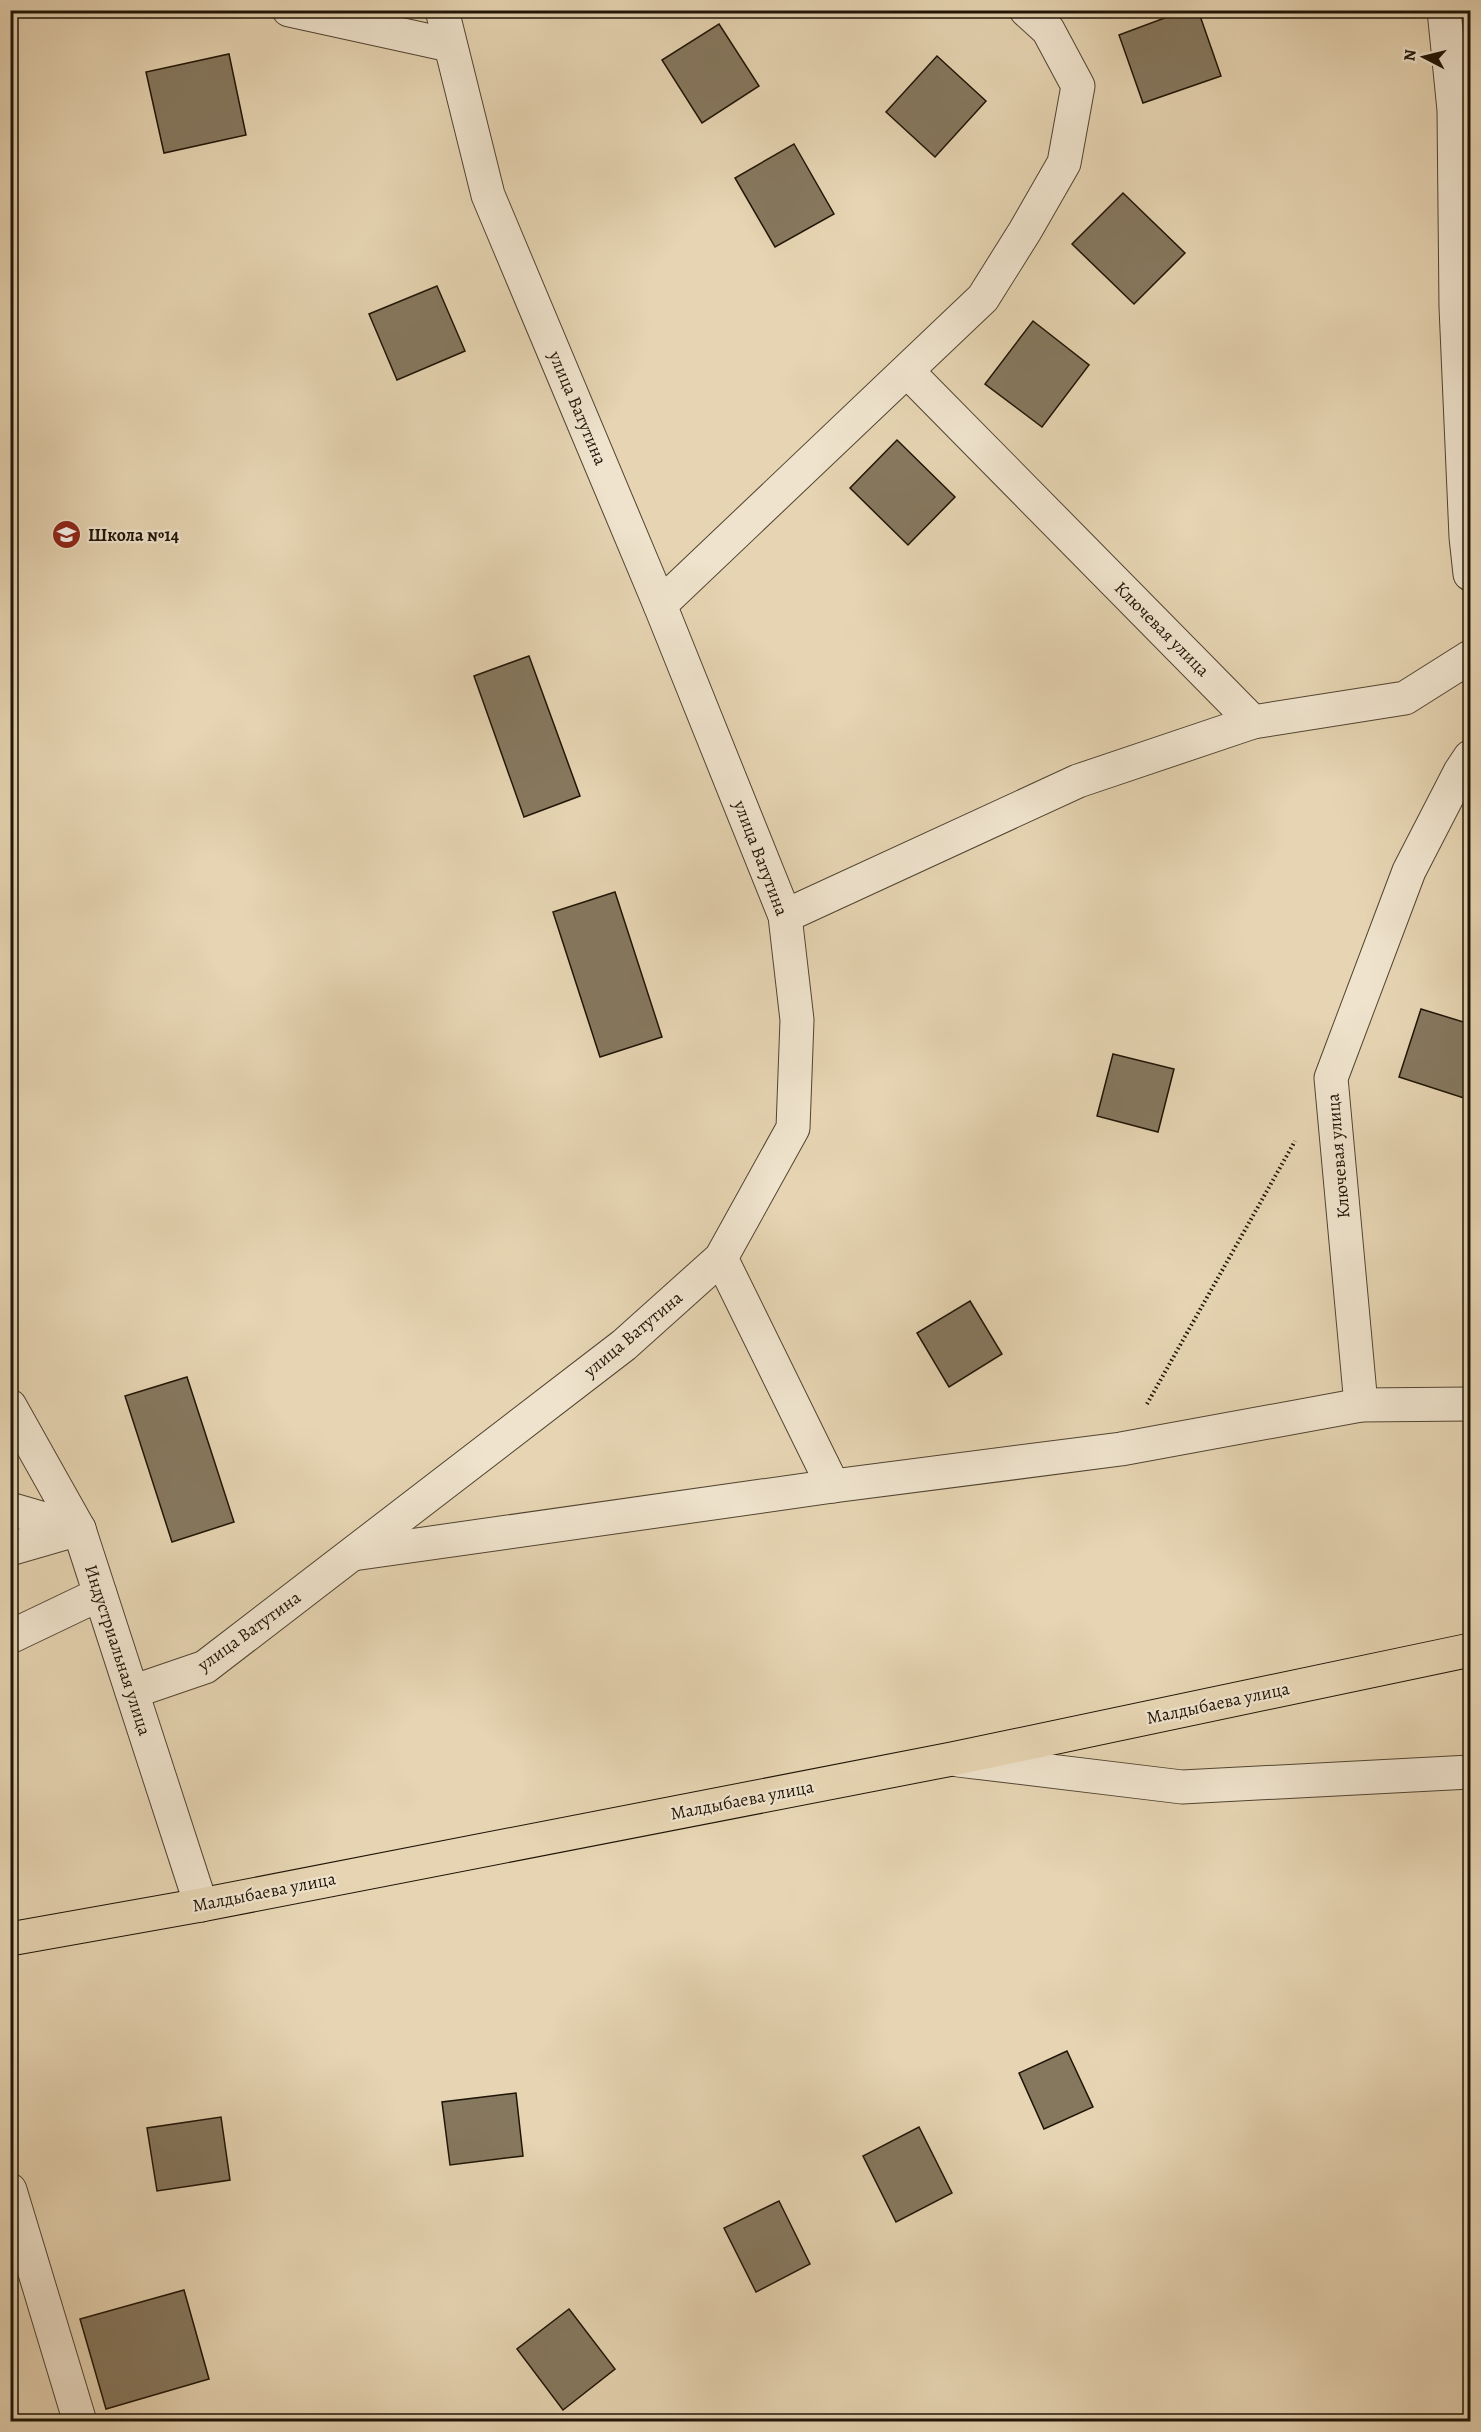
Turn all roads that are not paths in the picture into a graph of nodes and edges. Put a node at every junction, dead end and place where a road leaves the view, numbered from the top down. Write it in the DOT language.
graph roads {
  1 [pos="289,10"];
  2 [pos="442,10"];
  3 [pos="1026,10"];
  4 [pos="1444,10"];
  5 [pos="449,45"];
  6 [pos="908,372"];
  7 [pos="1470,574"];
  8 [pos="660,605"];
  9 [pos="1470,657"];
  10 [pos="1253,722"];
  11 [pos="1470,757"];
  12 [pos="785,916"];
  13 [pos="721,1258"];
  14 [pos="1470,1404"];
  15 [pos="1361,1405"];
  16 [pos="10,1406"];
  17 [pos="833,1486"];
  18 [pos="10,1509"];
  19 [pos="79,1528"];
  20 [pos="10,1549"];
  21 [pos="351,1555"];
  22 [pos="100,1594"];
  23 [pos="10,1637"];
  24 [pos="1470,1650"];
  25 [pos="132,1692"];
  26 [pos="952,1760"];
  27 [pos="1470,1772"];
  28 [pos="201,1905"];
  29 [pos="10,1939"];
  30 [pos="10,2190"];
  31 [pos="80,2421"];
  1 -- 5 [label="street"];
  2 -- 5 [label="street, улица Ватутина"];
  3 -- 6 [label="street"];
  4 -- 7 [label="street"];
  5 -- 8 [label="street, улица Ватутина"];
  6 -- 8 [label="street"];
  6 -- 10 [label="street, Ключевая улица"];
  8 -- 12 [label="street, улица Ватутина"];
  9 -- 10 [label="street"];
  10 -- 12 [label="street"];
  11 -- 15 [label="street, Ключевая улица"];
  12 -- 13 [label="street, улица Ватутина"];
  13 -- 17 [label="street"];
  13 -- 21 [label="street, улица Ватутина"];
  14 -- 15 [label="street"];
  15 -- 17 [label="street"];
  16 -- 19 [label="street, Индустриальная улица"];
  17 -- 21 [label="street"];
  18 -- 19 [label="street"];
  19 -- 20 [label="street"];
  19 -- 22 [label="street, Индустриальная улица"];
  21 -- 25 [label="street, улица Ватутина"];
  22 -- 23 [label="street"];
  22 -- 25 [label="street, Индустриальная улица"];
  24 -- 26 [label="main road, Малдыбаева улица"];
  25 -- 28 [label="street, Индустриальная улица"];
  26 -- 27 [label="street"];
  26 -- 28 [label="main road, Малдыбаева улица"];
  28 -- 29 [label="main road, Малдыбаева улица"];
  30 -- 31 [label="street"];
}
